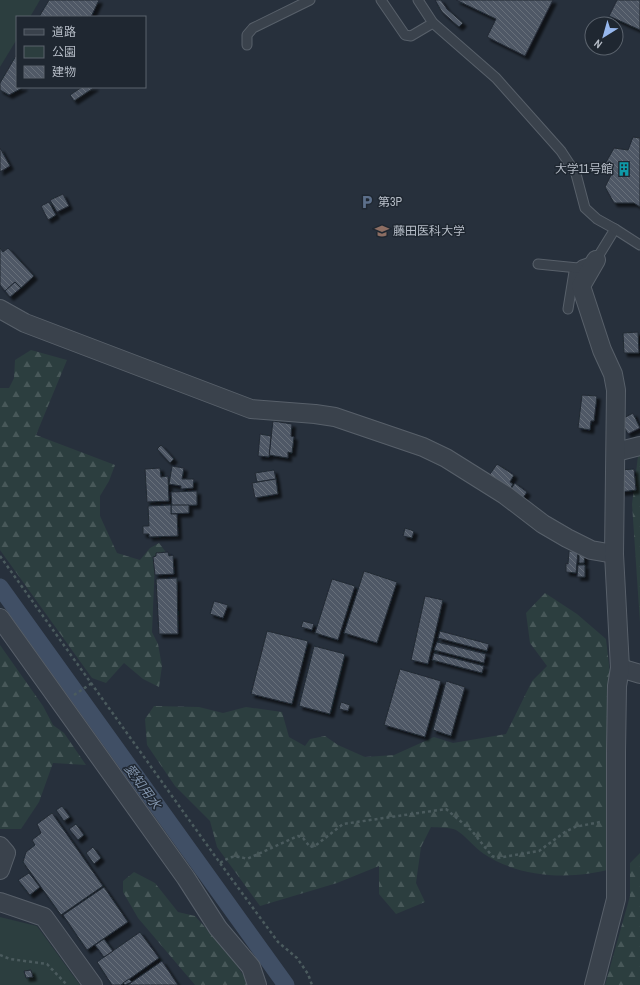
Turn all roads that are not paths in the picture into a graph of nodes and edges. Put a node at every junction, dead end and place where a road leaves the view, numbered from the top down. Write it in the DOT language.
graph roads {
  1 [pos="310,0"];
  2 [pos="381,0"];
  3 [pos="418,0"];
  4 [pos="433,23"];
  5 [pos="247,45"];
  6 [pos="615,229"];
  7 [pos="640,245"];
  8 [pos="596,260"];
  9 [pos="538,264"];
  10 [pos="578,268"];
  11 [pos="0,309"];
  12 [pos="568,309"];
  13 [pos="640,446"];
  14 [pos="616,452"];
  15 [pos="614,554"];
  16 [pos="0,618"];
  17 [pos="620,668"];
  18 [pos="640,674"];
  19 [pos="0,846"];
  20 [pos="0,870"];
  21 [pos="0,902"];
  22 [pos="93,985"];
  23 [pos="257,985"];
  24 [pos="594,985"];
  1 -- 5 [label="lane"];
  2 -- 4 [label="lane"];
  3 -- 4 [label="lane"];
  4 -- 6 [label="lane"];
  6 -- 7 [label="lane"];
  6 -- 8 [label="lane"];
  8 -- 10 [label="lane"];
  8 -- 14 [label="street"];
  9 -- 10 [label="lane"];
  10 -- 12 [label="lane"];
  11 -- 15 [label="street"];
  13 -- 14 [label="street"];
  14 -- 15 [label="street"];
  15 -- 17 [label="street"];
  16 -- 23 [label="street"];
  17 -- 18 [label="street"];
  17 -- 24 [label="street"];
  19 -- 20 [label="street"];
  21 -- 22 [label="street"];
}
